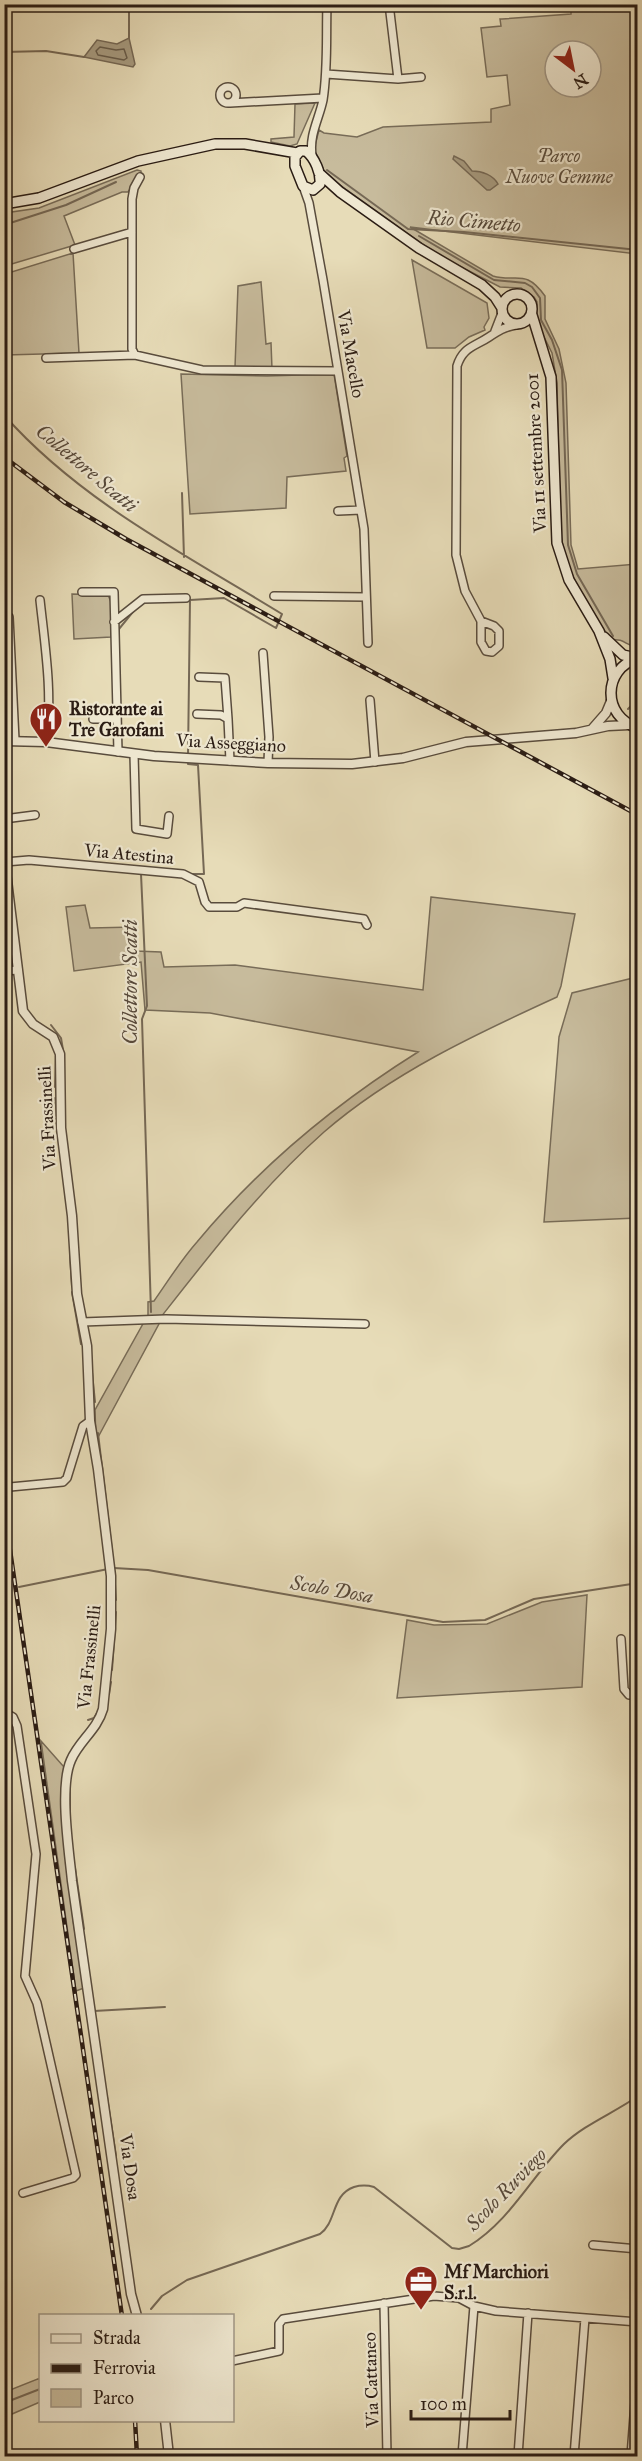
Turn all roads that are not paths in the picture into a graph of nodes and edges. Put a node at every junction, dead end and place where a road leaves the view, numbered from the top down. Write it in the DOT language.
graph roads {
  1 [pos="327,4"];
  2 [pos="389,4"];
  3 [pos="326,74"];
  4 [pos="421,77"];
  5 [pos="398,79"];
  6 [pos="236,98"];
  7 [pos="323,98"];
  8 [pos="243,102"];
  9 [pos="230,103"];
  10 [pos="270,150"];
  11 [pos="304,153"];
  12 [pos="295,166"];
  13 [pos="319,173"];
  14 [pos="140,177"];
  15 [pos="303,186"];
  16 [pos="316,189"];
  17 [pos="340,192"];
  18 [pos="309,203"];
  19 [pos="4,204"];
  20 [pos="132,232"];
  21 [pos="74,249"];
  22 [pos="482,285"];
  23 [pos="511,295"];
  24 [pos="502,310"];
  25 [pos="532,315"];
  26 [pos="518,324"];
  27 [pos="494,333"];
  28 [pos="539,337"];
  29 [pos="135,355"];
  30 [pos="46,358"];
  31 [pos="338,371"];
  32 [pos="361,510"];
  33 [pos="338,511"];
  34 [pos="82,592"];
  35 [pos="274,596"];
  36 [pos="366,597"];
  37 [pos="186,598"];
  38 [pos="40,600"];
  39 [pos="9,617"];
  40 [pos="481,621"];
  41 [pos="114,622"];
  42 [pos="599,631"];
  43 [pos="368,643"];
  44 [pos="263,653"];
  45 [pos="638,658"];
  46 [pos="199,677"];
  47 [pos="613,678"];
  48 [pos="370,700"];
  49 [pos="611,701"];
  50 [pos="197,714"];
  51 [pos="93,719"];
  52 [pos="117,719"];
  53 [pos="228,719"];
  54 [pos="635,727"];
  55 [pos="591,729"];
  56 [pos="15,740"];
  57 [pos="4,741"];
  58 [pos="46,742"];
  59 [pos="118,752"];
  60 [pos="134,754"];
  61 [pos="230,761"];
  62 [pos="375,762"];
  63 [pos="268,763"];
  64 [pos="35,815"];
  65 [pos="169,816"];
  66 [pos="4,819"];
  67 [pos="4,856"];
  68 [pos="5,862"];
  69 [pos="6,887"];
  70 [pos="368,925"];
  71 [pos="18,970"];
  72 [pos="4,971"];
  73 [pos="82,1322"];
  74 [pos="365,1324"];
  75 [pos="90,1421"];
  76 [pos="10,1487"];
  77 [pos="621,1639"];
  78 [pos="638,1694"];
  79 [pos="7,1713"];
  80 [pos="93,2023"];
  81 [pos="23,2193"];
  82 [pos="593,2245"];
  83 [pos="638,2249"];
  84 [pos="384,2303"];
  85 [pos="474,2306"];
  86 [pos="528,2313"];
  87 [pos="136,2314"];
  88 [pos="585,2318"];
  89 [pos="638,2322"];
  90 [pos="234,2361"];
  91 [pos="638,2363"];
  92 [pos="165,2422"];
  93 [pos="169,2457"];
  94 [pos="387,2457"];
  95 [pos="462,2457"];
  96 [pos="518,2457"];
  97 [pos="574,2457"];
  98 [pos="631,2457"];
  1 -- 3 [label="street"];
  2 -- 5 [label="street"];
  3 -- 5 [label="street"];
  3 -- 7 [label="street"];
  4 -- 5 [label="street"];
  6 -- 8 [label="street"];
  6 -- 9 [label="street"];
  6 -- 9 [label="street"];
  7 -- 8 [label="street"];
  7 -- 11 [label="street"];
  8 -- 9 [label="street"];
  10 -- 11 [label="main road"];
  10 -- 12 [label="main road"];
  10 -- 19 [label="main road"];
  11 -- 12 [label="main road"];
  11 -- 13 [label="main road, Via 11 settembre 2001"];
  12 -- 15 [label="main road"];
  13 -- 16 [label="main road, Via 11 settembre 2001"];
  13 -- 17 [label="main road, Via 11 settembre 2001"];
  14 -- 20 [label="street"];
  15 -- 16 [label="main road, Via 11 settembre 2001"];
  15 -- 18 [label="street, Via Macello"];
  16 -- 17 [label="main road, Via 11 settembre 2001"];
  16 -- 18 [label="street, Via Macello"];
  17 -- 22 [label="main road, Via 11 settembre 2001"];
  18 -- 31 [label="street, Via Macello"];
  20 -- 21 [label="street"];
  20 -- 29 [label="street"];
  22 -- 23 [label="main road, Via 11 settembre 2001"];
  22 -- 24 [label="main road, Via 11 settembre 2001"];
  23 -- 24 [label="main road"];
  23 -- 25 [label="main road, Via 11 settembre 2001"];
  24 -- 26 [label="main road, Via 11 settembre 2001"];
  24 -- 27 [label="street"];
  25 -- 26 [label="main road"];
  25 -- 28 [label="main road, Via 11 settembre 2001"];
  26 -- 27 [label="street"];
  26 -- 28 [label="main road, Via 11 settembre 2001"];
  27 -- 40 [label="street"];
  28 -- 42 [label="main road, Via 11 settembre 2001"];
  29 -- 30 [label="street"];
  29 -- 31 [label="street"];
  31 -- 32 [label="street, Via Macello"];
  32 -- 33 [label="street"];
  32 -- 36 [label="street, Via Macello"];
  34 -- 41 [label="street"];
  35 -- 36 [label="street"];
  36 -- 43 [label="street, Via Macello"];
  37 -- 41 [label="street"];
  38 -- 58 [label="street"];
  39 -- 56 [label="street"];
  41 -- 52 [label="street"];
  42 -- 45 [label="main road, Via 11 settembre 2001"];
  42 -- 47 [label="main road, Via 11 settembre 2001"];
  44 -- 63 [label="street"];
  45 -- 47 [label="main road"];
  46 -- 53 [label="street"];
  47 -- 49 [label="main road"];
  48 -- 62 [label="street"];
  49 -- 54 [label="main road, Via Asseggiano"];
  49 -- 55 [label="street"];
  50 -- 53 [label="street"];
  51 -- 52 [label="street"];
  52 -- 59 [label="street"];
  53 -- 61 [label="street"];
  54 -- 55 [label="street, Via Asseggiano"];
  55 -- 62 [label="street, Via Asseggiano"];
  56 -- 57 [label="street, Via Asseggiano"];
  56 -- 58 [label="street, Via Asseggiano"];
  58 -- 59 [label="street, Via Asseggiano"];
  59 -- 60 [label="street, Via Asseggiano"];
  60 -- 61 [label="street, Via Asseggiano"];
  60 -- 65 [label="street"];
  61 -- 63 [label="street, Via Asseggiano"];
  62 -- 63 [label="street, Via Asseggiano"];
  64 -- 66 [label="street"];
  67 -- 68 [label="street, Via Frassinelli"];
  68 -- 69 [label="street, Via Frassinelli"];
  68 -- 70 [label="street, Via Atestina"];
  69 -- 71 [label="street, Via Frassinelli"];
  71 -- 72 [label="street"];
  71 -- 73 [label="street, Via Frassinelli"];
  73 -- 74 [label="street"];
  73 -- 75 [label="street, Via Frassinelli"];
  75 -- 76 [label="street"];
  75 -- 80 [label="street, Via Frassinelli"];
  77 -- 78 [label="street"];
  79 -- 81 [label="street"];
  80 -- 87 [label="street, Via Dosa"];
  82 -- 83 [label="street"];
  84 -- 85 [label="street"];
  84 -- 90 [label="street"];
  84 -- 94 [label="street, Via Cattaneo"];
  85 -- 86 [label="street"];
  85 -- 95 [label="street"];
  86 -- 88 [label="street"];
  86 -- 96 [label="street"];
  88 -- 89 [label="street"];
  88 -- 97 [label="street"];
  91 -- 98 [label="street"];
  92 -- 93 [label="street"];
}
